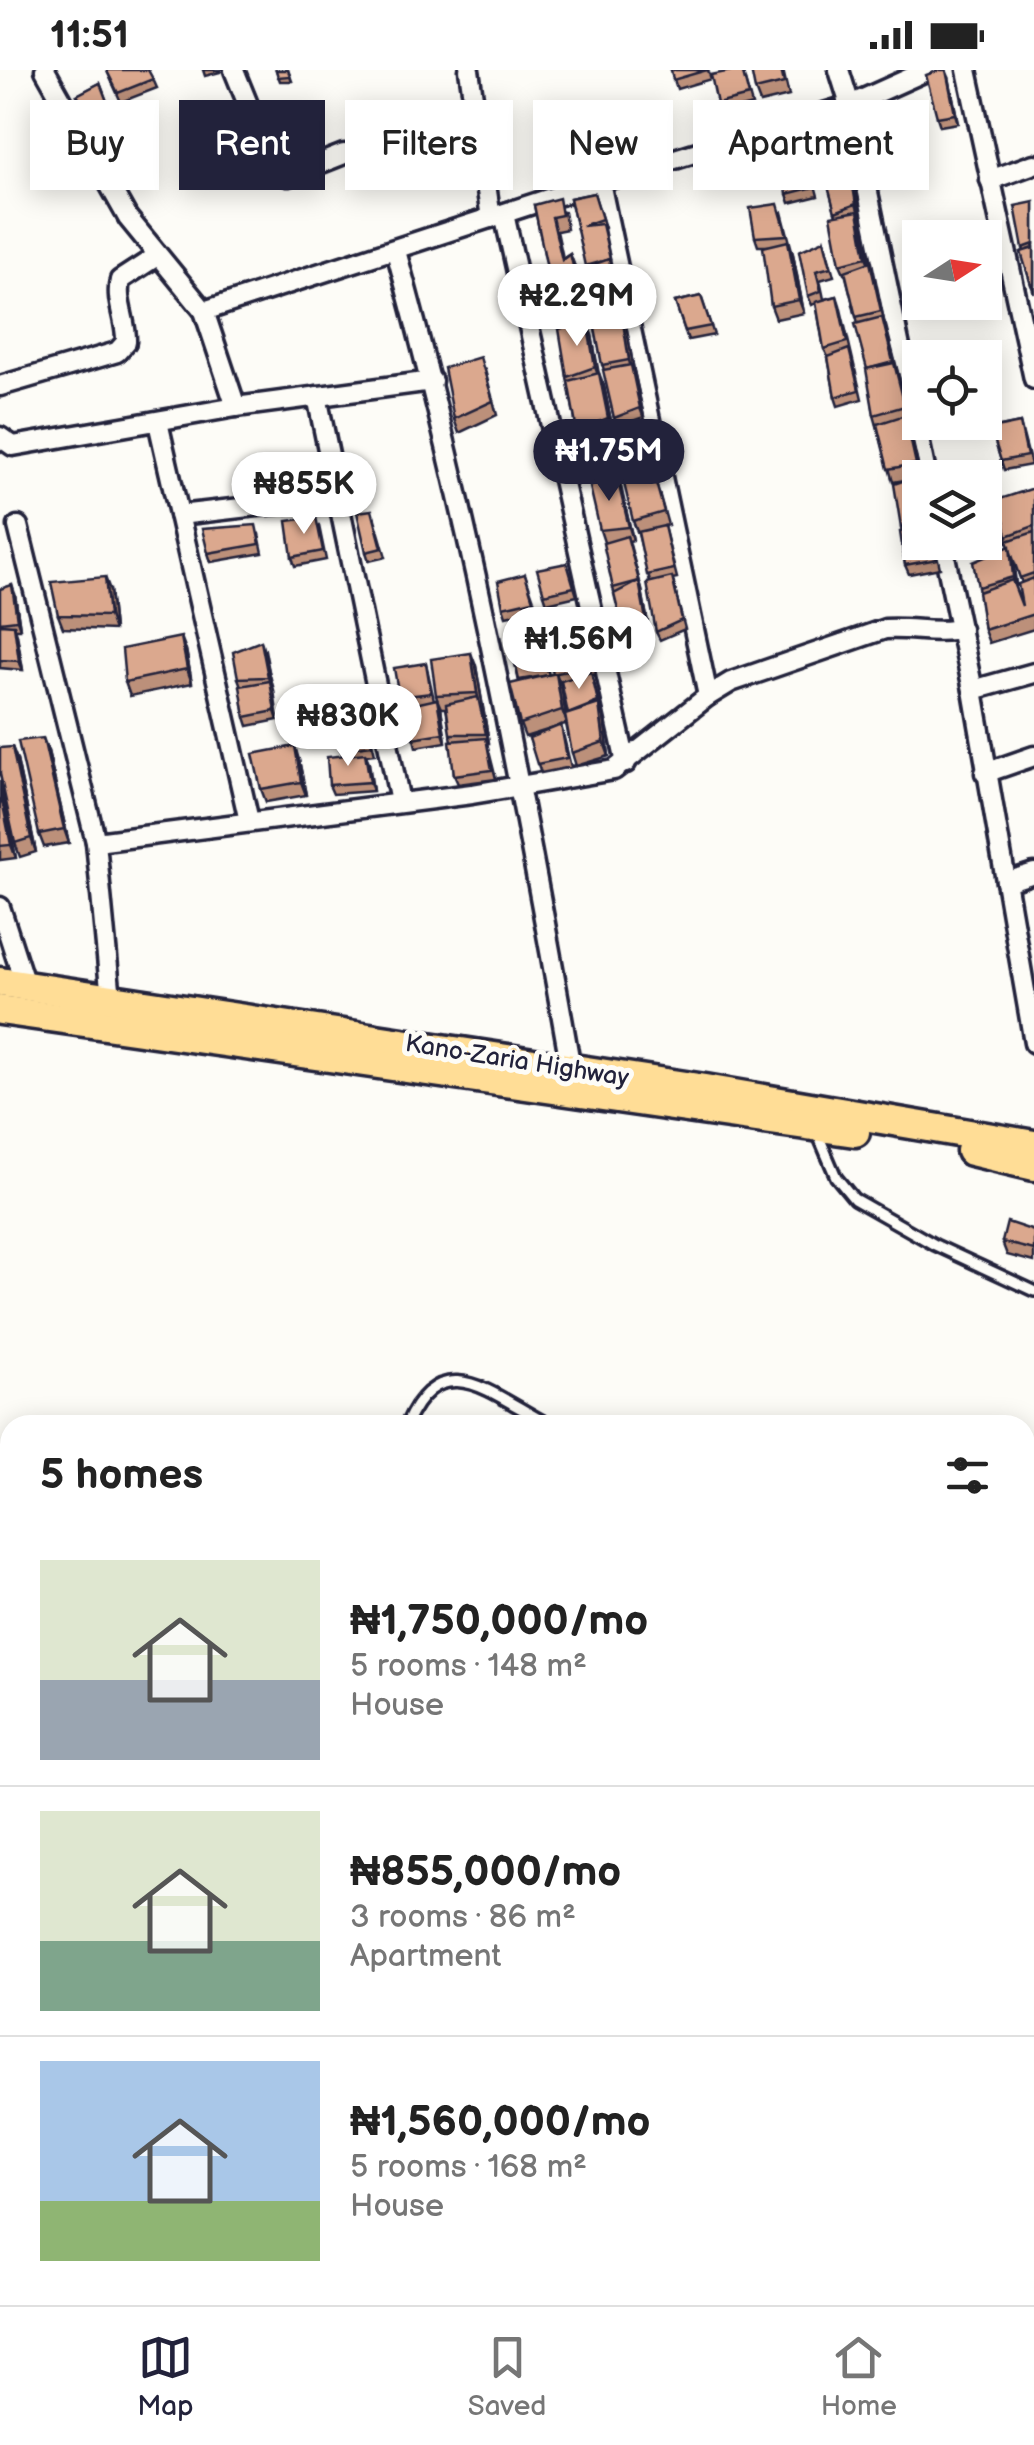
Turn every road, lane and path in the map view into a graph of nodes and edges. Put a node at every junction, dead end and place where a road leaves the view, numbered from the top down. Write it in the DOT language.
graph roads {
  1 [pos="45,70"];
  2 [pos="234,70"];
  3 [pos="468,70"];
  4 [pos="839,70"];
  5 [pos="928,70"];
  6 [pos="967,70"];
  7 [pos="848,100"];
  8 [pos="863,100"];
  9 [pos="344,154"];
  10 [pos="1034,164"];
  11 [pos="990,180"];
  12 [pos="576,190"];
  13 [pos="602,190"];
  14 [pos="867,190"];
  15 [pos="497,216"];
  16 [pos="396,251"];
  17 [pos="156,256"];
  18 [pos="204,311"];
  19 [pos="1034,379"];
  20 [pos="432,382"];
  21 [pos="0,386"];
  22 [pos="317,396"];
  23 [pos="236,407"];
  24 [pos="158,422"];
  25 [pos="0,437"];
  26 [pos="923,460"];
  27 [pos="338,498"];
  28 [pos="179,515"];
  29 [pos="18,526"];
  30 [pos="946,560"];
  31 [pos="961,629"];
  32 [pos="1034,673"];
  33 [pos="973,690"];
  34 [pos="708,696"];
  35 [pos="1034,756"];
  36 [pos="626,764"];
  37 [pos="985,772"];
  38 [pos="522,786"];
  39 [pos="400,802"];
  40 [pos="248,821"];
  41 [pos="96,842"];
  42 [pos="1034,872"];
  43 [pos="1006,882"];
  44 [pos="0,908"];
  45 [pos="12,984"];
  46 [pos="112,999"];
  47 [pos="0,1010"];
  48 [pos="1034,1043"];
  49 [pos="571,1069"];
  50 [pos="815,1127"];
  51 [pos="1034,1145"];
  52 [pos="1034,1166"];
  53 [pos="1034,1292"];
  54 [pos="411,1415"];
  55 [pos="531,1415"];
  1 -- 17 [label="street"];
  2 -- 9 [label="street"];
  3 -- 15 [label="street"];
  4 -- 7 [label="street"];
  5 -- 8 [label="street"];
  6 -- 11 [label="street"];
  10 -- 11 [label="street"];
  11 -- 19 [label="street"];
  12 -- 15 [label="street"];
  13 -- 34 [label="street"];
  14 -- 26 [label="street"];
  15 -- 16 [label="street"];
  15 -- 36 [label="street"];
  16 -- 18 [label="street"];
  16 -- 20 [label="street"];
  17 -- 18 [label="street"];
  17 -- 21 [label="street"];
  18 -- 23 [label="street"];
  20 -- 22 [label="street"];
  20 -- 38 [label="street"];
  22 -- 23 [label="street"];
  22 -- 27 [label="street"];
  23 -- 24 [label="street"];
  24 -- 25 [label="street"];
  24 -- 28 [label="street"];
  27 -- 28 [label="street"];
  27 -- 39 [label="street"];
  28 -- 40 [label="street"];
  29 -- 41 [label="street"];
  30 -- 31 [label="street"];
  31 -- 33 [label="street"];
  31 -- 34 [label="street"];
  32 -- 33 [label="street"];
  33 -- 37 [label="street"];
  34 -- 36 [label="street"];
  35 -- 37 [label="street"];
  36 -- 38 [label="street"];
  37 -- 43 [label="street"];
  38 -- 39 [label="street"];
  38 -- 49 [label="street"];
  39 -- 40 [label="street"];
  40 -- 41 [label="street"];
  41 -- 46 [label="street"];
  42 -- 43 [label="street"];
  43 -- 48 [label="street"];
  44 -- 45 [label="street"];
  45 -- 46 [label="highway, Kano-Zaria Highway"];
  46 -- 49 [label="highway, Kano-Zaria Highway"];
  47 -- 50 [label="highway, Kano-Zaria Highway"];
  49 -- 51 [label="highway, Kano-Zaria Highway"];
  50 -- 52 [label="highway, Kano-Zaria Highway"];
  50 -- 53 [label="lane"];
  54 -- 55 [label="lane"];
}
